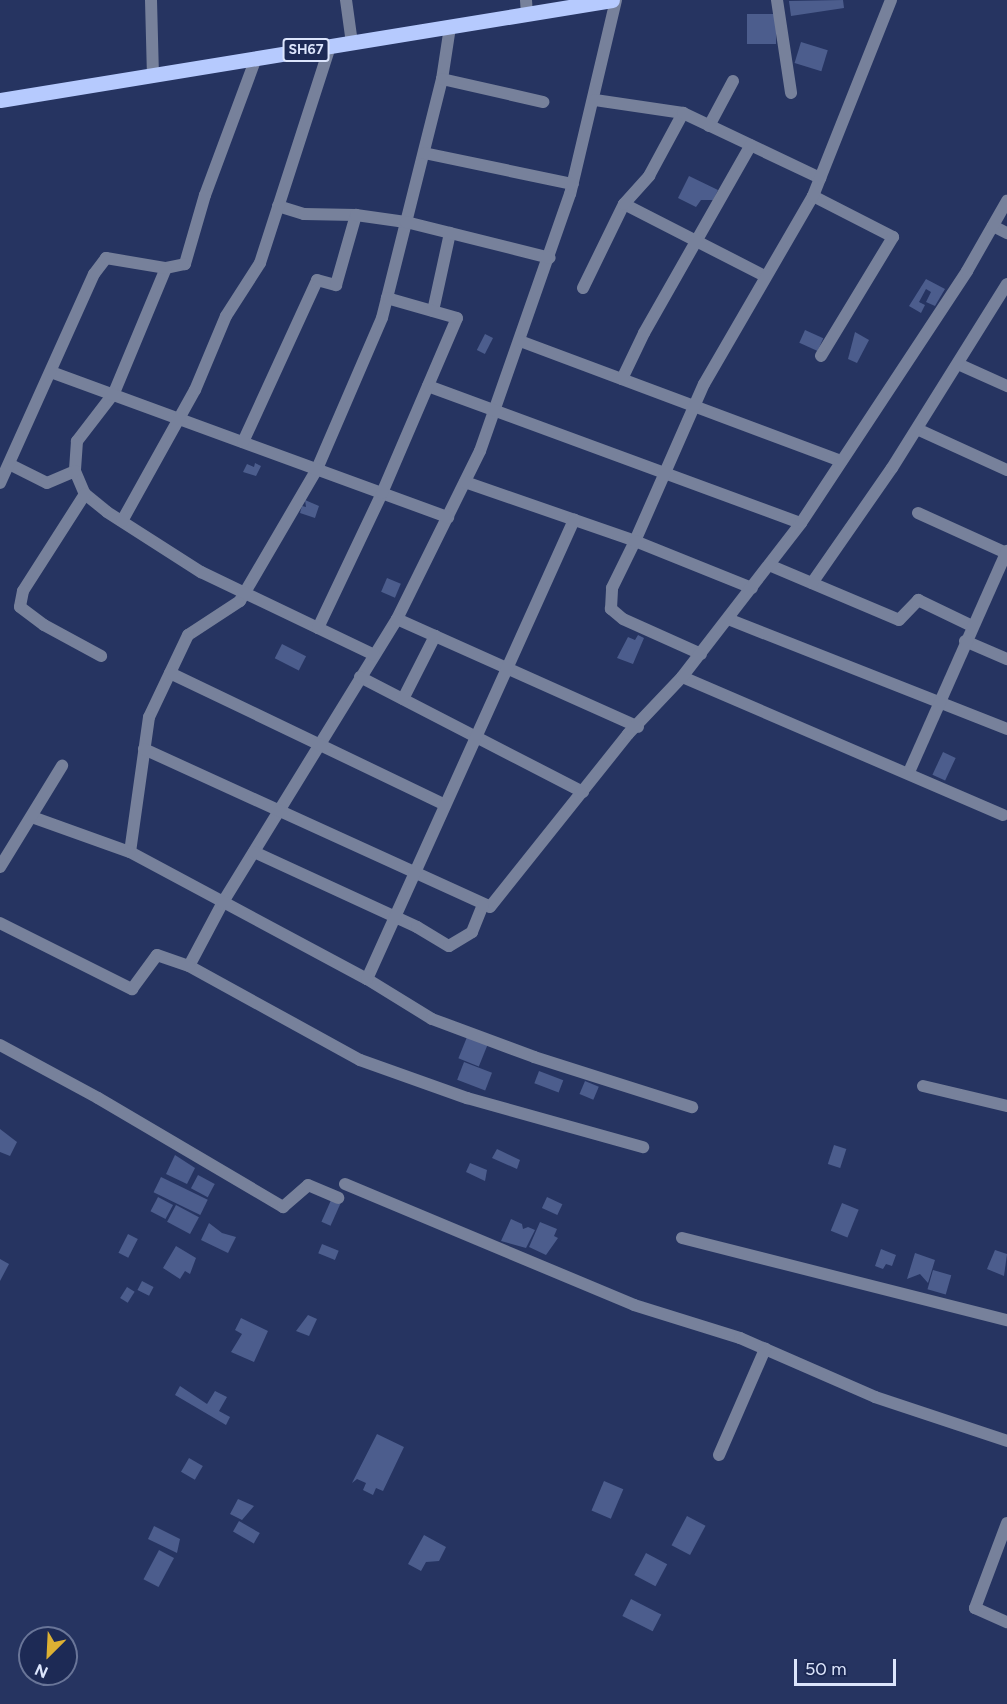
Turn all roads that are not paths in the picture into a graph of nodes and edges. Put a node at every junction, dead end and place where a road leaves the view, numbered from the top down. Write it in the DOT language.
graph roads {
  1 [pos="150,0"];
  2 [pos="346,0"];
  3 [pos="609,0"];
  4 [pos="777,0"];
  5 [pos="891,0"];
  6 [pos="527,7"];
  7 [pos="450,27"];
  8 [pos="352,43"];
  9 [pos="330,46"];
  10 [pos="256,58"];
  11 [pos="153,75"];
  12 [pos="442,79"];
  13 [pos="734,81"];
  14 [pos="791,93"];
  15 [pos="0,100"];
  16 [pos="595,100"];
  17 [pos="543,102"];
  18 [pos="683,113"];
  19 [pos="709,126"];
  20 [pos="751,146"];
  21 [pos="424,153"];
  22 [pos="820,178"];
  23 [pos="573,184"];
  24 [pos="813,196"];
  25 [pos="1007,201"];
  26 [pos="624,204"];
  27 [pos="278,206"];
  28 [pos="356,214"];
  29 [pos="406,222"];
  30 [pos="993,226"];
  31 [pos="450,233"];
  32 [pos="1007,233"];
  33 [pos="697,242"];
  34 [pos="550,258"];
  35 [pos="166,268"];
  36 [pos="765,276"];
  37 [pos="1007,284"];
  38 [pos="583,288"];
  39 [pos="387,298"];
  40 [pos="995,304"];
  41 [pos="1007,310"];
  42 [pos="433,311"];
  43 [pos="520,341"];
  44 [pos="821,356"];
  45 [pos="958,364"];
  46 [pos="51,372"];
  47 [pos="622,379"];
  48 [pos="428,386"];
  49 [pos="1007,386"];
  50 [pos="114,393"];
  51 [pos="694,406"];
  52 [pos="495,408"];
  53 [pos="179,418"];
  54 [pos="917,429"];
  55 [pos="243,442"];
  56 [pos="841,460"];
  57 [pos="11,465"];
  58 [pos="317,469"];
  59 [pos="1007,470"];
  60 [pos="75,471"];
  61 [pos="665,472"];
  62 [pos="465,482"];
  63 [pos="0,483"];
  64 [pos="382,493"];
  65 [pos="85,494"];
  66 [pos="918,513"];
  67 [pos="448,517"];
  68 [pos="574,520"];
  69 [pos="122,521"];
  70 [pos="801,523"];
  71 [pos="635,541"];
  72 [pos="1006,552"];
  73 [pos="769,565"];
  74 [pos="1003,568"];
  75 [pos="812,583"];
  76 [pos="752,588"];
  77 [pos="245,593"];
  78 [pos="398,619"];
  79 [pos="728,619"];
  80 [pos="972,626"];
  81 [pos="318,628"];
  82 [pos="435,636"];
  83 [pos="965,641"];
  84 [pos="700,654"];
  85 [pos="374,655"];
  86 [pos="101,656"];
  87 [pos="1007,659"];
  88 [pos="506,669"];
  89 [pos="170,673"];
  90 [pos="360,677"];
  91 [pos="682,677"];
  92 [pos="403,699"];
  93 [pos="937,701"];
  94 [pos="638,727"];
  95 [pos="1007,729"];
  96 [pos="476,736"];
  97 [pos="318,747"];
  98 [pos="144,749"];
  99 [pos="62,766"];
  100 [pos="909,772"];
  101 [pos="583,792"];
  102 [pos="445,804"];
  103 [pos="281,809"];
  104 [pos="1003,815"];
  105 [pos="32,817"];
  106 [pos="5,845"];
  107 [pos="130,852"];
  108 [pos="254,852"];
  109 [pos="0,867"];
  110 [pos="414,874"];
  111 [pos="223,902"];
  112 [pos="483,905"];
  113 [pos="395,917"];
  114 [pos="0,923"];
  115 [pos="189,966"];
  116 [pos="367,979"];
  117 [pos="0,1045"];
  118 [pos="923,1086"];
  119 [pos="1007,1106"];
  120 [pos="692,1107"];
  121 [pos="643,1147"];
  122 [pos="345,1184"];
  123 [pos="338,1198"];
  124 [pos="682,1238"];
  125 [pos="1007,1320"];
  126 [pos="765,1349"];
  127 [pos="1007,1441"];
  128 [pos="719,1455"];
  129 [pos="1007,1523"];
  130 [pos="1007,1622"];
  1 -- 11 [label="street"];
  2 -- 8 [label="street"];
  3 -- 6 [label="main road, SH67"];
  3 -- 16 [label="street"];
  4 -- 14 [label="street"];
  5 -- 22 [label="street"];
  6 -- 7 [label="main road, SH67"];
  7 -- 8 [label="main road, SH67"];
  7 -- 12 [label="street"];
  8 -- 9 [label="main road, SH67"];
  9 -- 10 [label="main road, SH67"];
  9 -- 27 [label="street"];
  10 -- 11 [label="main road, SH67"];
  10 -- 35 [label="street"];
  11 -- 15 [label="main road, SH67"];
  12 -- 17 [label="street"];
  12 -- 21 [label="street"];
  13 -- 19 [label="street"];
  16 -- 18 [label="street"];
  16 -- 23 [label="street"];
  18 -- 19 [label="street"];
  18 -- 26 [label="street"];
  19 -- 20 [label="street"];
  20 -- 22 [label="street"];
  20 -- 33 [label="street"];
  21 -- 23 [label="street"];
  21 -- 29 [label="street"];
  22 -- 24 [label="street"];
  23 -- 34 [label="street"];
  24 -- 36 [label="street"];
  24 -- 44 [label="street"];
  25 -- 30 [label="street"];
  26 -- 33 [label="street"];
  26 -- 38 [label="street"];
  27 -- 28 [label="street"];
  27 -- 53 [label="street"];
  28 -- 29 [label="street"];
  28 -- 55 [label="street"];
  29 -- 31 [label="street"];
  29 -- 39 [label="street"];
  30 -- 32 [label="street"];
  30 -- 56 [label="street"];
  31 -- 34 [label="street"];
  31 -- 42 [label="street"];
  33 -- 36 [label="street"];
  33 -- 47 [label="street"];
  34 -- 43 [label="street"];
  35 -- 46 [label="street"];
  35 -- 50 [label="street"];
  36 -- 51 [label="street"];
  37 -- 40 [label="street"];
  39 -- 42 [label="street"];
  39 -- 58 [label="street"];
  40 -- 41 [label="street"];
  40 -- 45 [label="street"];
  42 -- 48 [label="street"];
  43 -- 47 [label="street"];
  43 -- 52 [label="street"];
  45 -- 49 [label="street"];
  45 -- 54 [label="street"];
  46 -- 50 [label="street"];
  46 -- 57 [label="street"];
  47 -- 51 [label="street"];
  48 -- 52 [label="street"];
  48 -- 64 [label="street"];
  50 -- 53 [label="street"];
  50 -- 60 [label="street"];
  51 -- 56 [label="street"];
  51 -- 61 [label="street"];
  52 -- 61 [label="street"];
  52 -- 62 [label="street"];
  53 -- 55 [label="street"];
  53 -- 69 [label="street"];
  54 -- 59 [label="street"];
  54 -- 75 [label="street"];
  55 -- 58 [label="street"];
  56 -- 70 [label="street"];
  57 -- 60 [label="street"];
  57 -- 63 [label="street"];
  58 -- 64 [label="street"];
  58 -- 77 [label="street"];
  60 -- 65 [label="street"];
  61 -- 70 [label="street"];
  61 -- 71 [label="street"];
  62 -- 67 [label="street"];
  62 -- 68 [label="street"];
  64 -- 67 [label="street"];
  64 -- 81 [label="street"];
  65 -- 69 [label="street"];
  65 -- 86 [label="street"];
  66 -- 72 [label="street"];
  67 -- 78 [label="street"];
  68 -- 71 [label="street"];
  68 -- 88 [label="street"];
  69 -- 77 [label="street"];
  70 -- 73 [label="street"];
  71 -- 76 [label="street"];
  71 -- 84 [label="street"];
  72 -- 74 [label="street"];
  73 -- 75 [label="street"];
  73 -- 76 [label="street"];
  74 -- 80 [label="street"];
  75 -- 80 [label="street"];
  76 -- 79 [label="street"];
  77 -- 81 [label="street"];
  77 -- 89 [label="street"];
  78 -- 82 [label="street"];
  78 -- 85 [label="street"];
  79 -- 84 [label="street"];
  79 -- 93 [label="street"];
  80 -- 83 [label="street"];
  81 -- 85 [label="street"];
  82 -- 88 [label="street"];
  82 -- 92 [label="street"];
  83 -- 87 [label="street"];
  83 -- 93 [label="street"];
  84 -- 91 [label="street"];
  85 -- 90 [label="street"];
  88 -- 94 [label="street"];
  88 -- 96 [label="street"];
  89 -- 97 [label="street"];
  89 -- 98 [label="street"];
  90 -- 92 [label="street"];
  90 -- 97 [label="street"];
  91 -- 94 [label="street"];
  91 -- 100 [label="street"];
  92 -- 96 [label="street"];
  93 -- 95 [label="street"];
  93 -- 100 [label="street"];
  94 -- 101 [label="street"];
  96 -- 101 [label="street"];
  96 -- 102 [label="street"];
  97 -- 102 [label="street"];
  97 -- 103 [label="street"];
  98 -- 103 [label="street"];
  98 -- 107 [label="street"];
  99 -- 105 [label="street"];
  100 -- 104 [label="street"];
  101 -- 112 [label="street"];
  102 -- 110 [label="street"];
  103 -- 108 [label="street"];
  103 -- 110 [label="street"];
  105 -- 106 [label="street"];
  105 -- 107 [label="street"];
  106 -- 109 [label="street"];
  107 -- 111 [label="street"];
  108 -- 111 [label="street"];
  108 -- 113 [label="street"];
  110 -- 112 [label="street"];
  110 -- 113 [label="street"];
  111 -- 115 [label="street"];
  111 -- 116 [label="street"];
  112 -- 113 [label="street"];
  113 -- 116 [label="street"];
  114 -- 115 [label="street"];
  115 -- 121 [label="street"];
  116 -- 120 [label="street"];
  117 -- 123 [label="street"];
  118 -- 119 [label="street"];
  122 -- 126 [label="street"];
  124 -- 125 [label="street"];
  126 -- 127 [label="street"];
  126 -- 128 [label="street"];
  129 -- 130 [label="street"];
}
